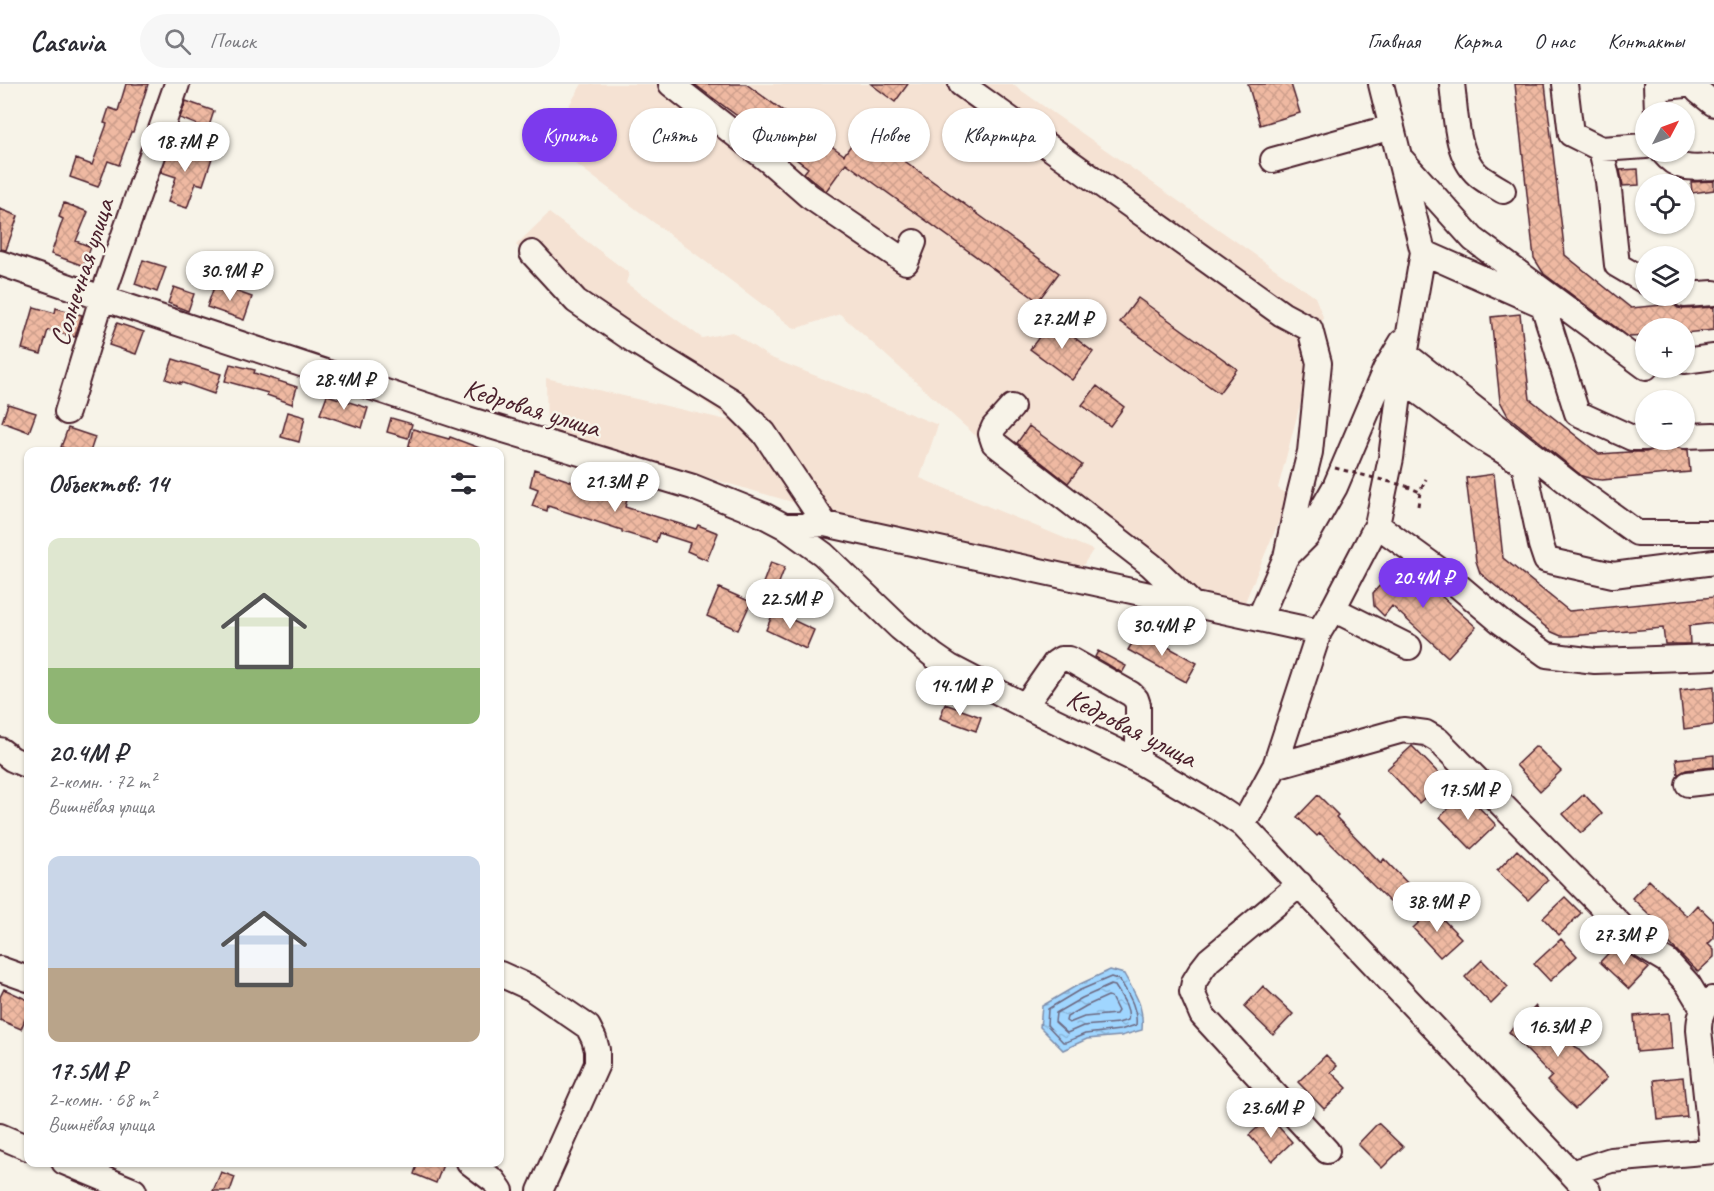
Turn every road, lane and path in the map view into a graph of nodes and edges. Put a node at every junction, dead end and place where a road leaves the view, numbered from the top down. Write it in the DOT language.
graph roads {
  1 [pos="177,84"];
  2 [pos="671,84"];
  3 [pos="961,84"];
  4 [pos="1381,84"];
  5 [pos="1452,84"];
  6 [pos="1565,84"];
  7 [pos="1694,84"];
  8 [pos="1656,86"];
  9 [pos="1657,102"];
  10 [pos="1714,104"];
  11 [pos="1392,127"];
  12 [pos="1635,147"];
  13 [pos="1601,149"];
  14 [pos="1398,156"];
  15 [pos="1272,160"];
  16 [pos="1674,162"];
  17 [pos="1714,167"];
  18 [pos="1503,191"];
  19 [pos="914,242"];
  20 [pos="1423,252"];
  21 [pos="532,253"];
  22 [pos="0,263"];
  23 [pos="1635,276"];
  24 [pos="1714,293"];
  25 [pos="1695,294"];
  26 [pos="102,298"];
  27 [pos="1410,330"];
  28 [pos="1405,354"];
  29 [pos="1714,357"];
  30 [pos="1635,359"];
  31 [pos="1695,360"];
  32 [pos="1401,379"];
  33 [pos="1012,406"];
  34 [pos="67,412"];
  35 [pos="1714,435"];
  36 [pos="1695,436"];
  37 [pos="1635,438"];
  38 [pos="1335,468"];
  39 [pos="1426,479"];
  40 [pos="1420,492"];
  41 [pos="1418,506"];
  42 [pos="825,524"];
  43 [pos="1377,525"];
  44 [pos="784,526"];
  45 [pos="1714,533"];
  46 [pos="1286,557"];
  47 [pos="1714,562"];
  48 [pos="1191,604"];
  49 [pos="1333,609"];
  50 [pos="1259,619"];
  51 [pos="1319,632"];
  52 [pos="1409,647"];
  53 [pos="1714,657"];
  54 [pos="1025,706"];
  55 [pos="0,750"];
  56 [pos="1138,760"];
  57 [pos="24,764"];
  58 [pos="1275,766"];
  59 [pos="1714,781"];
  60 [pos="1688,784"];
  61 [pos="1244,825"];
  62 [pos="1300,884"];
  63 [pos="0,969"];
  64 [pos="504,976"];
  65 [pos="24,978"];
  66 [pos="1708,1003"];
  67 [pos="0,1136"];
  68 [pos="24,1146"];
  69 [pos="1327,1151"];
  70 [pos="1713,1151"];
  71 [pos="76,1167"];
  72 [pos="476,1167"];
  73 [pos="1580,1185"];
  74 [pos="134,1191"];
  75 [pos="501,1191"];
  76 [pos="540,1191"];
  1 -- 26 [label="street, Солнечная улица"];
  2 -- 19 [label="street"];
  3 -- 46 [label="street"];
  4 -- 11 [label="street"];
  5 -- 18 [label="street"];
  6 -- 13 [label="street"];
  7 -- 8 [label="street"];
  7 -- 10 [label="street"];
  8 -- 9 [label="street"];
  11 -- 14 [label="street"];
  11 -- 15 [label="street"];
  12 -- 13 [label="street"];
  13 -- 23 [label="street"];
  14 -- 20 [label="street"];
  14 -- 30 [label="street"];
  16 -- 17 [label="street"];
  20 -- 27 [label="street"];
  20 -- 37 [label="street"];
  21 -- 42 [label="street"];
  22 -- 26 [label="street, Кедровая улица"];
  24 -- 25 [label="street"];
  26 -- 34 [label="street, Солнечная улица"];
  26 -- 44 [label="street, Кедровая улица"];
  27 -- 28 [label="street"];
  27 -- 46 [label="street"];
  28 -- 32 [label="street"];
  28 -- 45 [label="street"];
  29 -- 31 [label="street"];
  32 -- 43 [label="street"];
  32 -- 47 [label="street"];
  33 -- 48 [label="street"];
  35 -- 36 [label="street"];
  38 -- 40 [label="path, bridge"];
  39 -- 40 [label="path"];
  40 -- 41 [label="path"];
  42 -- 44 [label="street"];
  42 -- 48 [label="street"];
  43 -- 49 [label="street"];
  43 -- 53 [label="street"];
  44 -- 54 [label="street, Кедровая улица"];
  46 -- 50 [label="street"];
  48 -- 50 [label="street"];
  49 -- 51 [label="street"];
  49 -- 52 [label="street"];
  50 -- 51 [label="street"];
  51 -- 58 [label="street"];
  54 -- 56 [label="street, Кедровая улица"];
  54 -- 56 [label="street"];
  55 -- 57 [label="street"];
  56 -- 61 [label="street, Кедровая улица"];
  58 -- 61 [label="street"];
  58 -- 66 [label="street"];
  59 -- 60 [label="street"];
  61 -- 62 [label="street, Кедровая улица"];
  62 -- 69 [label="street"];
  62 -- 73 [label="street, Кедровая улица"];
  63 -- 65 [label="street"];
  64 -- 76 [label="street"];
  66 -- 70 [label="street"];
  67 -- 68 [label="street"];
  70 -- 73 [label="street"];
  71 -- 74 [label="street"];
  72 -- 75 [label="street"];
}
